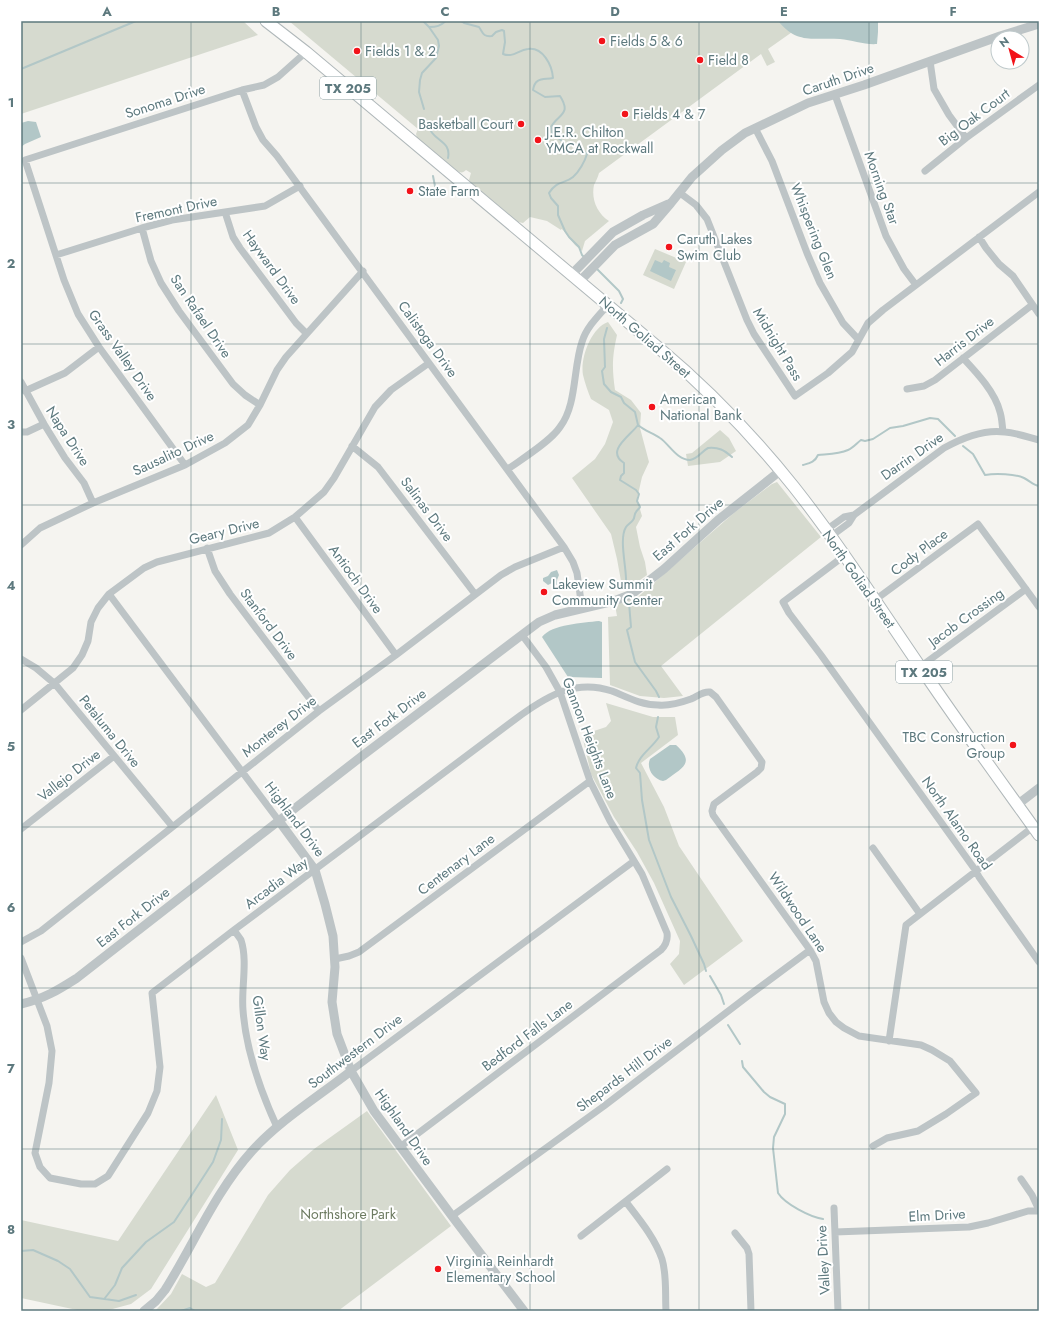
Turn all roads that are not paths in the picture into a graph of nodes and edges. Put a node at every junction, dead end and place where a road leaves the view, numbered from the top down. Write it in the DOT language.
graph roads {
  1 [pos="266,21"];
  2 [pos="1039,24"];
  3 [pos="306,52"];
  4 [pos="930,61"];
  5 [pos="1039,84"];
  6 [pos="242,90"];
  7 [pos="834,95"];
  8 [pos="754,128"];
  9 [pos="966,138"];
  10 [pos="25,160"];
  11 [pos="925,171"];
  12 [pos="300,186"];
  13 [pos="1039,192"];
  14 [pos="680,193"];
  15 [pos="671,203"];
  16 [pos="225,212"];
  17 [pos="142,228"];
  18 [pos="979,238"];
  19 [pos="56,255"];
  20 [pos="363,271"];
  21 [pos="576,278"];
  22 [pos="916,285"];
  23 [pos="1032,304"];
  24 [pos="608,306"];
  25 [pos="1039,314"];
  26 [pos="306,333"];
  27 [pos="858,338"];
  28 [pos="99,347"];
  29 [pos="963,358"];
  30 [pos="430,363"];
  31 [pos="21,382"];
  32 [pos="907,389"];
  33 [pos="25,391"];
  34 [pos="260,405"];
  35 [pos="44,424"];
  36 [pos="1003,431"];
  37 [pos="21,432"];
  38 [pos="1039,440"];
  39 [pos="352,446"];
  40 [pos="185,464"];
  41 [pos="508,469"];
  42 [pos="780,471"];
  43 [pos="93,503"];
  44 [pos="295,517"];
  45 [pos="828,533"];
  46 [pos="21,545"];
  47 [pos="564,547"];
  48 [pos="207,548"];
  49 [pos="844,556"];
  50 [pos="1026,589"];
  51 [pos="109,594"];
  52 [pos="476,594"];
  53 [pos="875,600"];
  54 [pos="1039,607"];
  55 [pos="582,608"];
  56 [pos="522,635"];
  57 [pos="396,655"];
  58 [pos="21,659"];
  59 [pos="920,666"];
  60 [pos="55,684"];
  61 [pos="560,692"];
  62 [pos="21,710"];
  63 [pos="319,711"];
  64 [pos="114,756"];
  65 [pos="242,772"];
  66 [pos="590,781"];
  67 [pos="1039,788"];
  68 [pos="1017,804"];
  69 [pos="713,808"];
  70 [pos="279,821"];
  71 [pos="172,826"];
  72 [pos="21,829"];
  73 [pos="1036,831"];
  74 [pos="873,848"];
  75 [pos="634,861"];
  76 [pos="316,870"];
  77 [pos="976,871"];
  78 [pos="920,914"];
  79 [pos="234,930"];
  80 [pos="667,941"];
  81 [pos="21,942"];
  82 [pos="810,950"];
  83 [pos="21,958"];
  84 [pos="335,959"];
  85 [pos="1039,962"];
  86 [pos="37,1000"];
  87 [pos="21,1004"];
  88 [pos="889,1040"];
  89 [pos="351,1071"];
  90 [pos="277,1127"];
  91 [pos="873,1146"];
  92 [pos="400,1147"];
  93 [pos="667,1169"];
  94 [pos="1020,1179"];
  95 [pos="626,1202"];
  96 [pos="834,1208"];
  97 [pos="1039,1211"];
  98 [pos="452,1216"];
  99 [pos="835,1232"];
  100 [pos="735,1233"];
  101 [pos="581,1236"];
  102 [pos="144,1311"];
  103 [pos="524,1311"];
  104 [pos="666,1311"];
  105 [pos="751,1311"];
  106 [pos="838,1311"];
  1 -- 3 [label="main road, North Goliad Street / TX 205"];
  2 -- 4 [label="street, Caruth Drive"];
  3 -- 6 [label="street, Sonoma Drive"];
  3 -- 21 [label="main road, North Goliad Street / TX 205"];
  4 -- 7 [label="street, Caruth Drive"];
  4 -- 9 [label="street"];
  5 -- 9 [label="street, Big Oak Court"];
  6 -- 10 [label="street, Sonoma Drive"];
  6 -- 12 [label="street, Calistoga Drive"];
  7 -- 8 [label="street, Caruth Drive"];
  7 -- 22 [label="street, Morning Star"];
  8 -- 14 [label="street, Caruth Drive"];
  8 -- 27 [label="street, Whispering Glen"];
  9 -- 11 [label="street, Big Oak Court"];
  10 -- 19 [label="street, Grass Valley Drive"];
  12 -- 16 [label="street, Fremont Drive"];
  12 -- 20 [label="street, Calistoga Drive"];
  13 -- 18 [label="street, Midnight Pass"];
  14 -- 15 [label="street, Caruth Drive"];
  14 -- 27 [label="street, Midnight Pass"];
  15 -- 21 [label="street, Caruth Drive"];
  15 -- 21 [label="street, Caruth Drive"];
  16 -- 17 [label="street, Fremont Drive"];
  16 -- 26 [label="street, Hayward Drive"];
  17 -- 19 [label="street, Fremont Drive"];
  17 -- 34 [label="street, San Rafael Drive"];
  18 -- 22 [label="street, Midnight Pass"];
  18 -- 23 [label="street"];
  19 -- 28 [label="street, Grass Valley Drive"];
  20 -- 26 [label="street, Sausalito Drive"];
  20 -- 30 [label="street, Calistoga Drive"];
  21 -- 24 [label="main road, North Goliad Street / TX 205"];
  22 -- 27 [label="street, Midnight Pass"];
  23 -- 25 [label="street"];
  23 -- 29 [label="street, Harris Drive"];
  24 -- 41 [label="street"];
  24 -- 42 [label="main road, North Goliad Street / TX 205"];
  26 -- 34 [label="street, Sausalito Drive"];
  28 -- 33 [label="street"];
  28 -- 40 [label="street, Grass Valley Drive"];
  29 -- 32 [label="street, Harris Drive"];
  29 -- 36 [label="street"];
  30 -- 39 [label="street, Geary Drive"];
  30 -- 41 [label="street, Calistoga Drive"];
  31 -- 33 [label="street, Napa Drive"];
  33 -- 35 [label="street, Napa Drive"];
  34 -- 40 [label="street, Sausalito Drive"];
  35 -- 37 [label="street"];
  35 -- 43 [label="street, Napa Drive"];
  36 -- 38 [label="street, Darrin Drive"];
  36 -- 45 [label="street, Darrin Drive"];
  39 -- 44 [label="street, Geary Drive"];
  39 -- 52 [label="street, Salinas Drive"];
  40 -- 43 [label="street, Sausalito Drive"];
  41 -- 47 [label="street, Calistoga Drive"];
  42 -- 45 [label="main road, North Goliad Street / TX 205"];
  42 -- 55 [label="street, East Fork Drive"];
  43 -- 46 [label="street, Sausalito Drive"];
  44 -- 48 [label="street, Geary Drive"];
  44 -- 57 [label="street, Antioch Drive"];
  45 -- 49 [label="main road, North Goliad Street / TX 205"];
  47 -- 52 [label="street, Monterey Drive"];
  47 -- 55 [label="street, Calistoga Drive"];
  48 -- 51 [label="street, Geary Drive"];
  48 -- 63 [label="street, Stanford Drive"];
  49 -- 53 [label="main road, North Goliad Street / TX 205"];
  49 -- 77 [label="street, North Alamo Road"];
  50 -- 53 [label="street, Cody Place"];
  50 -- 54 [label="street"];
  50 -- 59 [label="street, Jacob Crossing"];
  51 -- 60 [label="street, Geary Drive"];
  51 -- 65 [label="street, Highland Drive"];
  52 -- 57 [label="street, Monterey Drive"];
  53 -- 59 [label="main road, North Goliad Street / TX 205"];
  55 -- 56 [label="street, East Fork Drive"];
  56 -- 61 [label="street, Gannon Heights Lane"];
  56 -- 70 [label="street, East Fork Drive"];
  57 -- 63 [label="street, Monterey Drive"];
  58 -- 60 [label="street, Petaluma Drive"];
  59 -- 68 [label="main road, North Goliad Street / TX 205"];
  60 -- 62 [label="street, Geary Drive"];
  60 -- 64 [label="street, Petaluma Drive"];
  61 -- 66 [label="street, Gannon Heights Lane"];
  61 -- 69 [label="street, Arcadia Way"];
  61 -- 76 [label="street, Arcadia Way"];
  63 -- 65 [label="street, Monterey Drive"];
  64 -- 71 [label="street, Petaluma Drive"];
  64 -- 72 [label="street, Vallejo Drive"];
  65 -- 70 [label="street, Highland Drive"];
  65 -- 71 [label="street, Monterey Drive"];
  66 -- 75 [label="street, Gannon Heights Lane"];
  66 -- 84 [label="street, Centenary Lane"];
  67 -- 68 [label="street"];
  68 -- 73 [label="main road, North Goliad Street / TX 205"];
  69 -- 82 [label="street, Wildwood Lane"];
  70 -- 76 [label="street, Highland Drive"];
  70 -- 86 [label="street, East Fork Drive"];
  71 -- 81 [label="street, Monterey Drive"];
  73 -- 77 [label="street"];
  74 -- 78 [label="street"];
  75 -- 80 [label="street, Gannon Heights Lane"];
  75 -- 89 [label="street, Southwestern Drive"];
  76 -- 79 [label="street, Arcadia Way"];
  76 -- 84 [label="street, Highland Drive"];
  77 -- 78 [label="street"];
  77 -- 85 [label="street, North Alamo Road"];
  78 -- 88 [label="street"];
  79 -- 86 [label="street, Arcadia Way"];
  79 -- 90 [label="street, Gillon Way"];
  80 -- 92 [label="street, Bedford Falls Lane"];
  82 -- 88 [label="street, Wildwood Lane"];
  82 -- 98 [label="street, Shepards Hill Drive"];
  83 -- 86 [label="street"];
  84 -- 89 [label="street, Highland Drive"];
  86 -- 87 [label="street, East Fork Drive"];
  88 -- 91 [label="street, Wildwood Lane"];
  89 -- 90 [label="street, Southwestern Drive"];
  89 -- 92 [label="street, Highland Drive"];
  90 -- 102 [label="street, Southwestern Drive"];
  92 -- 98 [label="street, Highland Drive"];
  93 -- 95 [label="street"];
  94 -- 97 [label="street, Elm Drive"];
  95 -- 101 [label="street"];
  95 -- 104 [label="street"];
  96 -- 99 [label="street, Valley Drive"];
  97 -- 99 [label="street, Elm Drive"];
  98 -- 103 [label="street, Highland Drive"];
  99 -- 106 [label="street, Valley Drive"];
  100 -- 105 [label="street"];
}
